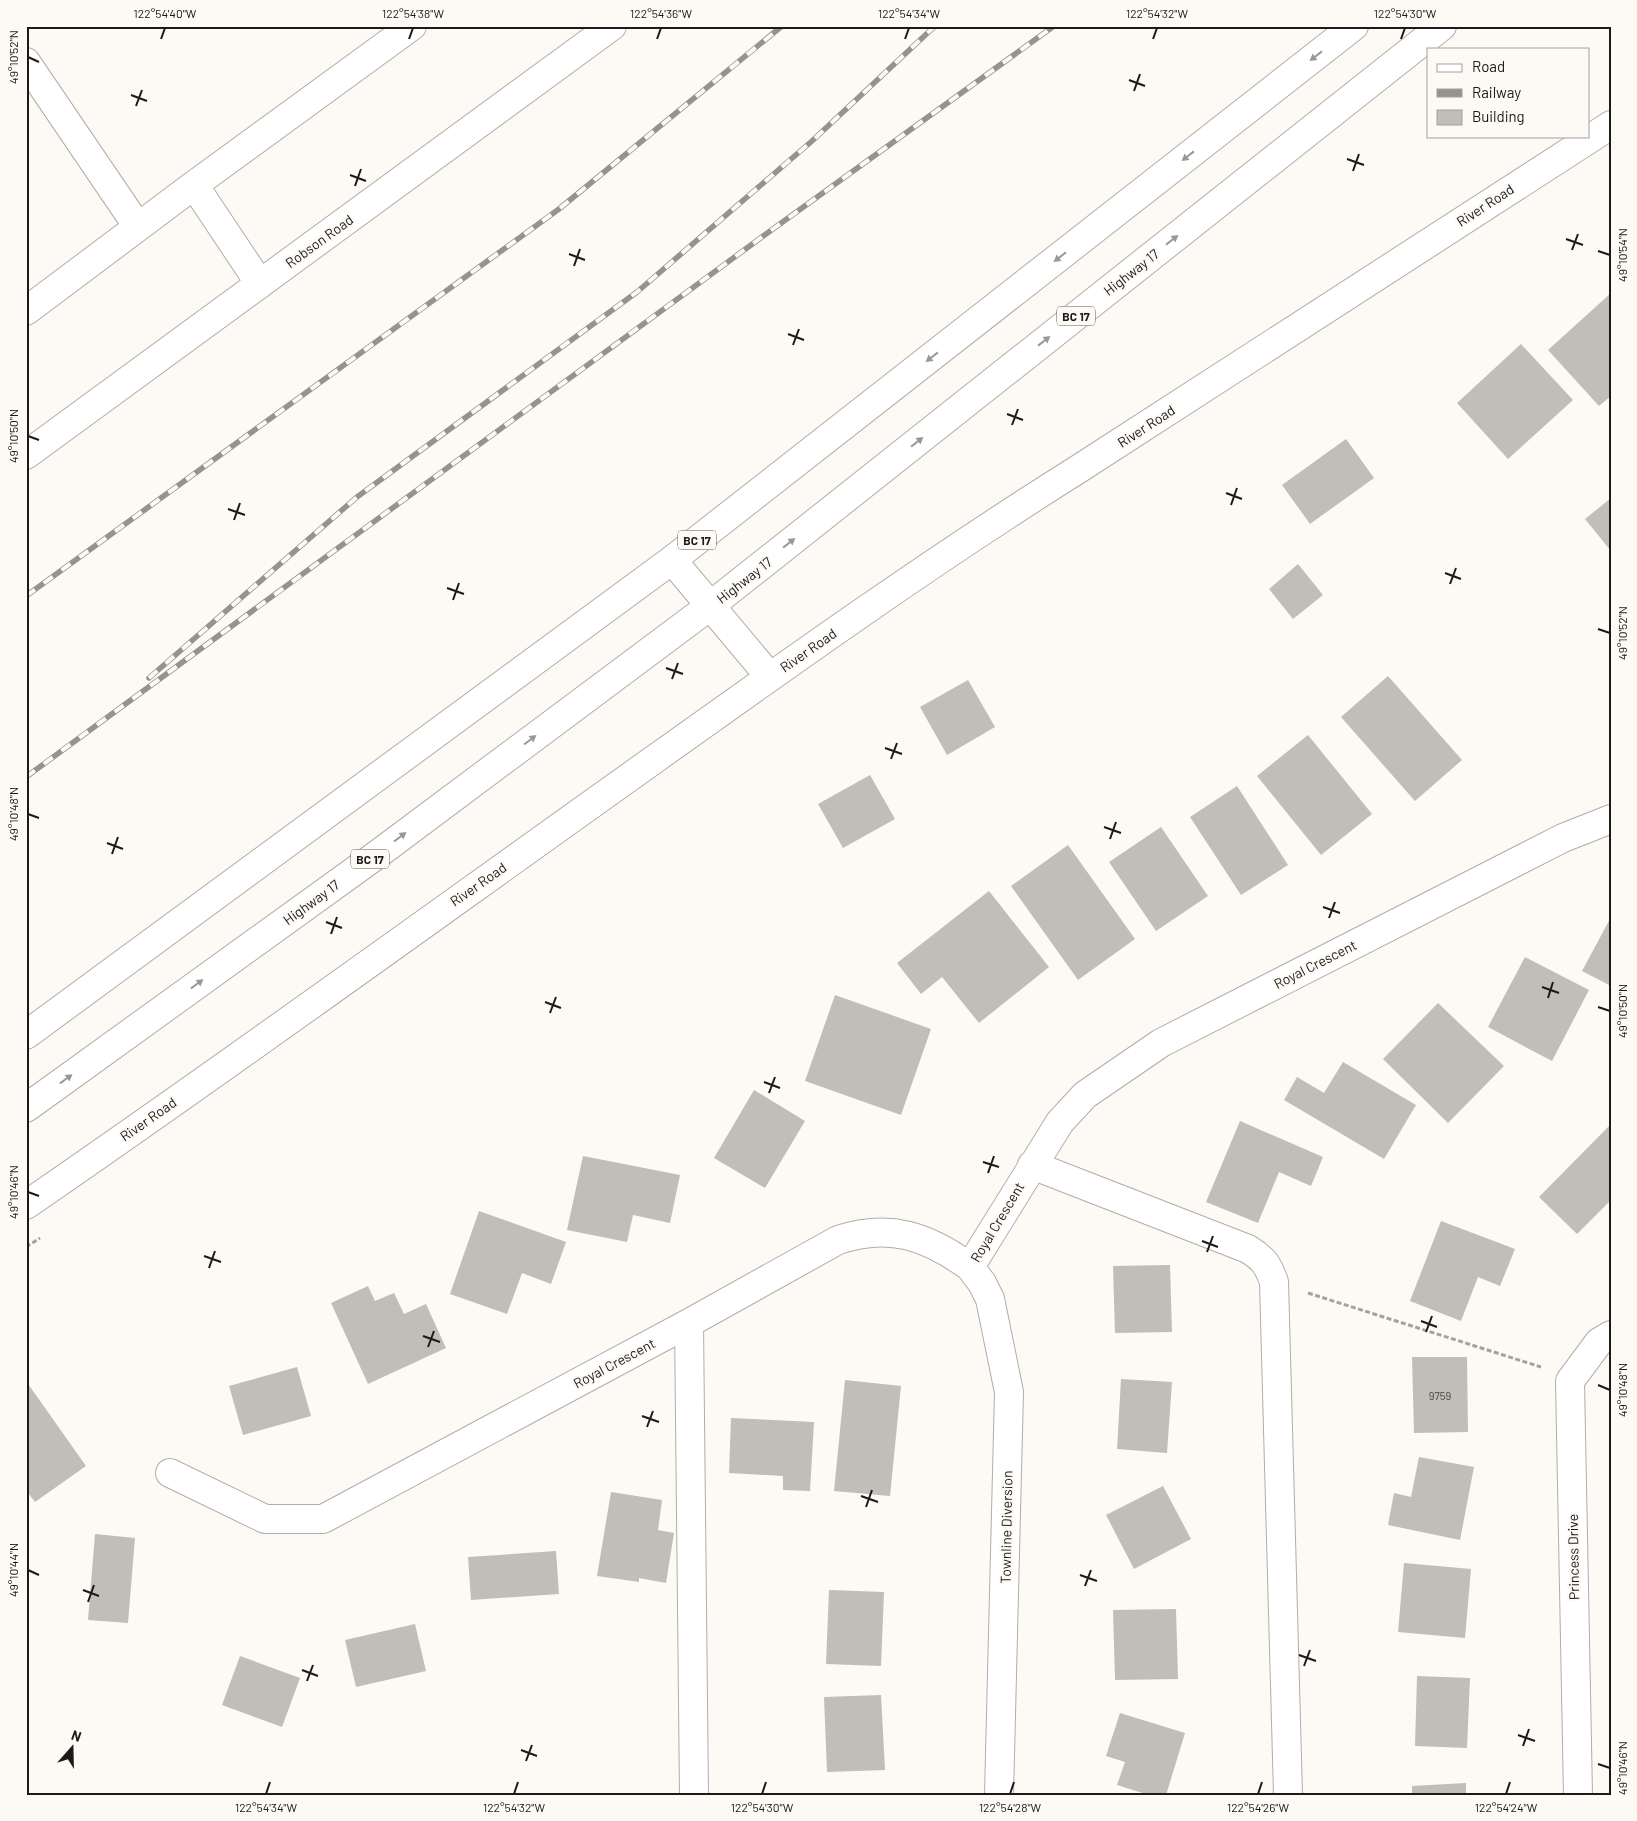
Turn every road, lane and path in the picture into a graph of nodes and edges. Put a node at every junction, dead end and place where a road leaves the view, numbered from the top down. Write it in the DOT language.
graph roads {
  1 [pos="412,26"];
  2 [pos="612,26"];
  3 [pos="1354,26"];
  4 [pos="1442,26"];
  5 [pos="26,62"];
  6 [pos="1611,124"];
  7 [pos="1589,138"];
  8 [pos="1590,138"];
  9 [pos="194,185"];
  10 [pos="138,228"];
  11 [pos="260,284"];
  12 [pos="26,311"];
  13 [pos="26,455"];
  14 [pos="672,560"];
  15 [pos="710,606"];
  16 [pos="770,677"];
  17 [pos="1611,819"];
  18 [pos="26,1035"];
  19 [pos="26,1108"];
  20 [pos="1032,1164"];
  21 [pos="26,1205"];
  22 [pos="43,1236"];
  23 [pos="26,1247"];
  24 [pos="970,1267"];
  25 [pos="1302,1291"];
  26 [pos="689,1323"];
  27 [pos="1611,1335"];
  28 [pos="1541,1367"];
  29 [pos="170,1473"];
  30 [pos="694,1795"];
  31 [pos="999,1795"];
  32 [pos="1288,1795"];
  33 [pos="1578,1795"];
  1 -- 9 [label="main road"];
  2 -- 11 [label="main road, Robson Road"];
  3 -- 14 [label="main road, BC 17, one-way"];
  15 -- 4 [label="main road, Highway 17 / BC 17, one-way"];
  5 -- 10 [label="main road"];
  6 -- 8 [label="main road, River Road"];
  7 -- 16 [label="main road, River Road"];
  9 -- 10 [label="main road"];
  9 -- 11 [label="main road"];
  10 -- 12 [label="main road"];
  11 -- 13 [label="main road, Robson Road"];
  14 -- 15 [label="main road"];
  14 -- 18 [label="main road, BC 17"];
  15 -- 16 [label="main road"];
  19 -- 15 [label="main road, Highway 17 / BC 17, one-way"];
  16 -- 21 [label="main road, River Road"];
  17 -- 20 [label="main road, Royal Crescent"];
  20 -- 24 [label="main road, Royal Crescent"];
  20 -- 32 [label="main road"];
  22 -- 23 [label="path"];
  24 -- 26 [label="main road, Royal Crescent"];
  24 -- 31 [label="main road, Townline Diversion"];
  25 -- 28 [label="path"];
  26 -- 29 [label="main road, Royal Crescent"];
  26 -- 30 [label="main road"];
  27 -- 33 [label="main road, Princess Drive"];
}
